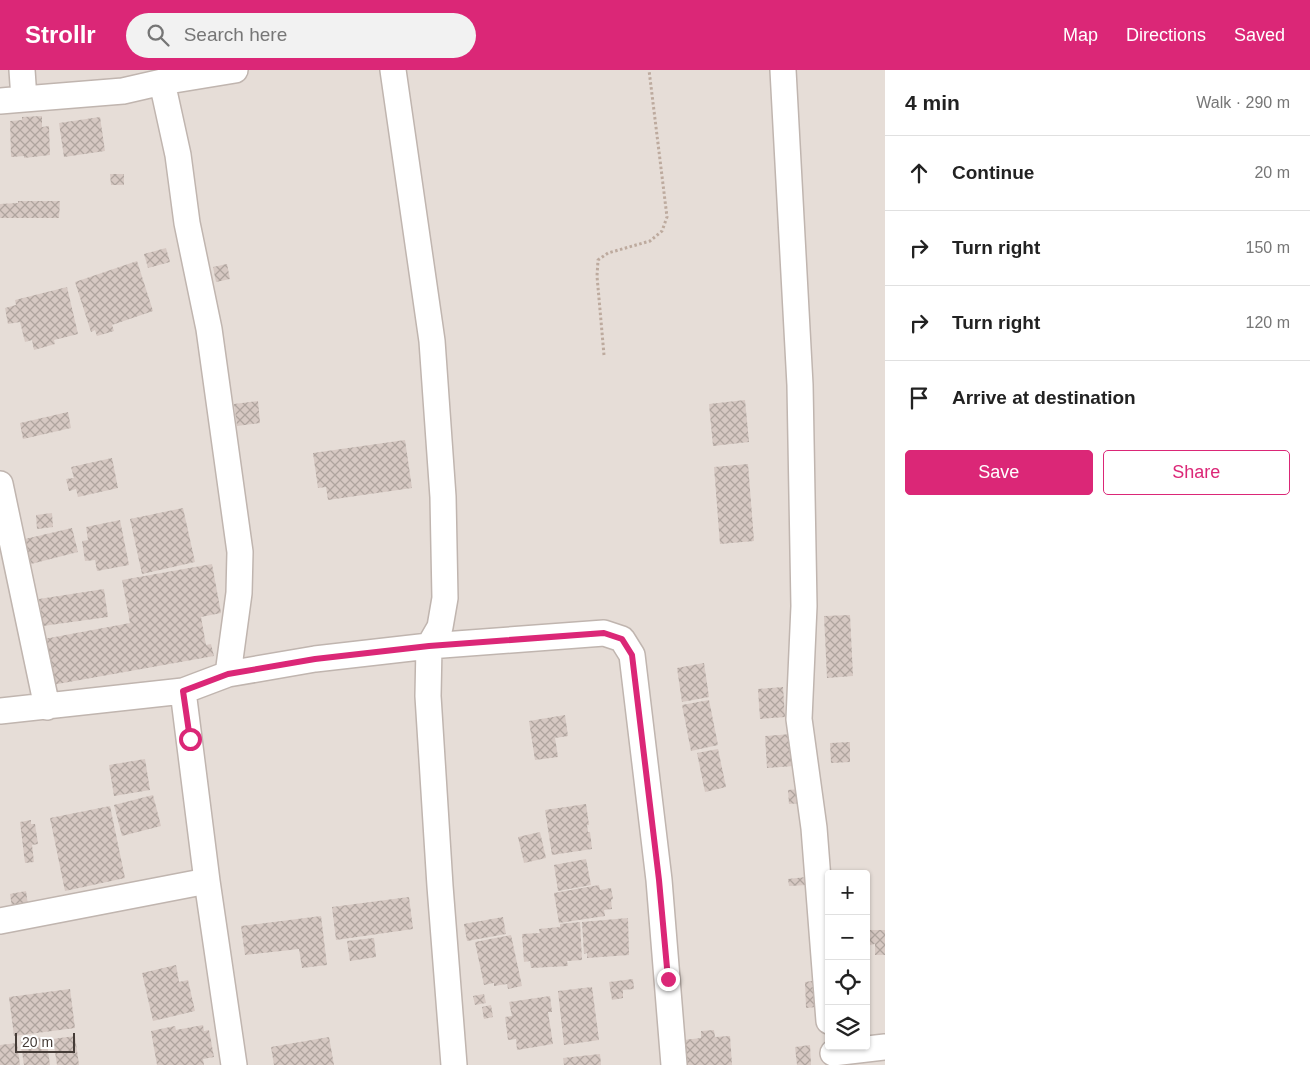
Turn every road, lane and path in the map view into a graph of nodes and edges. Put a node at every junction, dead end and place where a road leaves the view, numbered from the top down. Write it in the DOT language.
graph roads {
  1 [pos="22,70"];
  2 [pos="235,70"];
  3 [pos="393,70"];
  4 [pos="649,70"];
  5 [pos="783,70"];
  6 [pos="162,82"];
  7 [pos="12,100"];
  8 [pos="604,355"];
  9 [pos="0,484"];
  10 [pos="429,646"];
  11 [pos="228,674"];
  12 [pos="183,691"];
  13 [pos="47,707"];
  14 [pos="0,711"];
  15 [pos="207,881"];
  16 [pos="0,921"];
  17 [pos="828,1005"];
  18 [pos="885,1047"];
  19 [pos="833,1055"];
  20 [pos="234,1065"];
  21 [pos="454,1065"];
  22 [pos="674,1065"];
  1 -- 7 [label="street"];
  2 -- 6 [label="street"];
  3 -- 10 [label="street"];
  4 -- 8 [label="path"];
  5 -- 17 [label="street"];
  6 -- 7 [label="street"];
  6 -- 11 [label="street"];
  9 -- 13 [label="street"];
  10 -- 11 [label="street"];
  10 -- 21 [label="street"];
  10 -- 22 [label="street"];
  11 -- 12 [label="street"];
  12 -- 13 [label="street"];
  12 -- 15 [label="street"];
  13 -- 14 [label="street"];
  15 -- 16 [label="street"];
  15 -- 20 [label="street"];
  18 -- 19 [label="street"];
}
